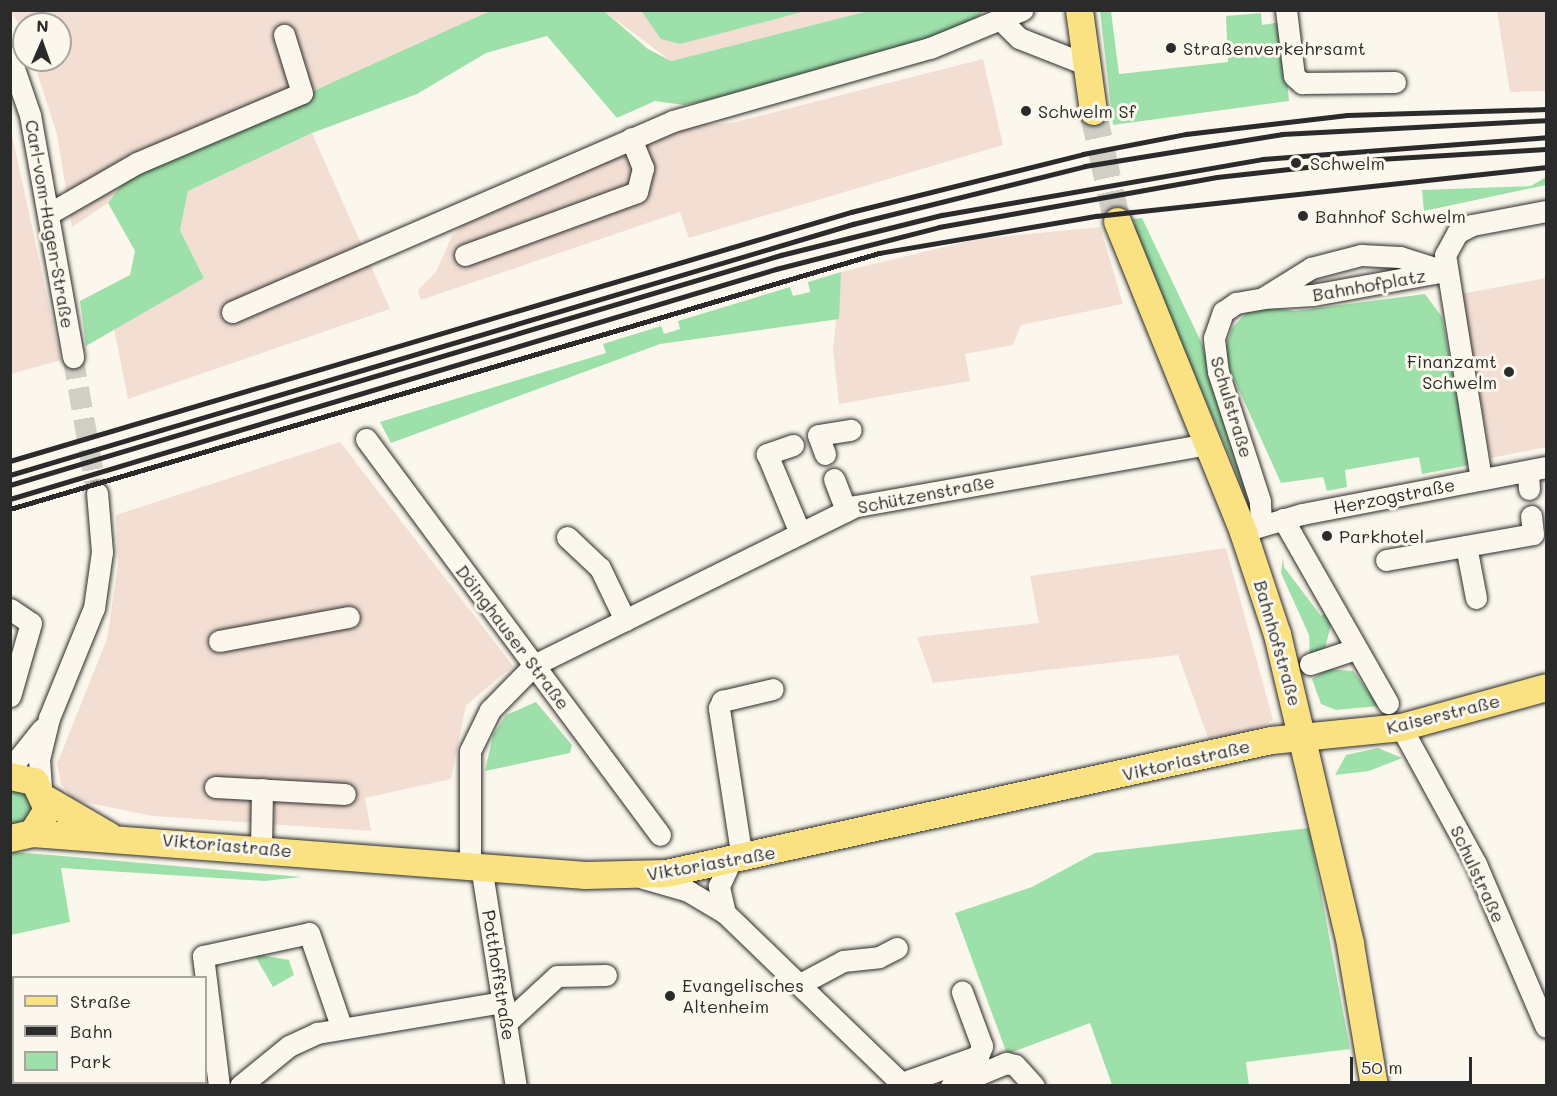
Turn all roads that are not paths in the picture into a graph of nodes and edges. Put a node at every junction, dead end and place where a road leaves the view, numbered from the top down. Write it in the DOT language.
graph roads {
  1 [pos="1022,10"];
  2 [pos="1079,10"];
  3 [pos="1286,10"];
  4 [pos="1000,19"];
  5 [pos="284,35"];
  6 [pos="10,57"];
  7 [pos="1085,64"];
  8 [pos="1395,82"];
  9 [pos="1093,111"];
  10 [pos="632,138"];
  11 [pos="1546,211"];
  12 [pos="50,213"];
  13 [pos="1117,221"];
  14 [pos="465,255"];
  15 [pos="1445,271"];
  16 [pos="1263,298"];
  17 [pos="232,312"];
  18 [pos="73,357"];
  19 [pos="851,430"];
  20 [pos="366,439"];
  21 [pos="1207,444"];
  22 [pos="793,445"];
  23 [pos="825,454"];
  24 [pos="1534,475"];
  25 [pos="834,479"];
  26 [pos="1480,479"];
  27 [pos="97,493"];
  28 [pos="846,511"];
  29 [pos="1531,516"];
  30 [pos="1283,519"];
  31 [pos="1243,532"];
  32 [pos="800,533"];
  33 [pos="567,537"];
  34 [pos="1466,546"];
  35 [pos="1386,560"];
  36 [pos="1476,598"];
  37 [pos="10,609"];
  38 [pos="349,617"];
  39 [pos="625,620"];
  40 [pos="219,641"];
  41 [pos="1355,649"];
  42 [pos="1310,664"];
  43 [pos="534,665"];
  44 [pos="1546,687"];
  45 [pos="773,689"];
  46 [pos="10,696"];
  47 [pos="1388,703"];
  48 [pos="50,718"];
  49 [pos="1401,727"];
  50 [pos="1303,737"];
  51 [pos="10,769"];
  52 [pos="10,776"];
  53 [pos="215,787"];
  54 [pos="262,789"];
  55 [pos="43,794"];
  56 [pos="345,794"];
  57 [pos="21,835"];
  58 [pos="108,835"];
  59 [pos="660,835"];
  60 [pos="261,848"];
  61 [pos="736,860"];
  62 [pos="476,865"];
  63 [pos="635,876"];
  64 [pos="725,913"];
  65 [pos="897,948"];
  66 [pos="606,975"];
  67 [pos="205,976"];
  68 [pos="800,984"];
  69 [pos="207,988"];
  70 [pos="962,992"];
  71 [pos="503,1002"];
  72 [pos="506,1023"];
  73 [pos="341,1026"];
  74 [pos="1546,1027"];
  75 [pos="903,1084"];
  76 [pos="219,1086"];
  77 [pos="240,1086"];
  78 [pos="516,1086"];
  79 [pos="951,1086"];
  80 [pos="1034,1086"];
  81 [pos="1374,1086"];
  1 -- 4 [label="street"];
  2 -- 7 [label="main road"];
  3 -- 8 [label="street"];
  4 -- 7 [label="street"];
  4 -- 10 [label="street"];
  5 -- 12 [label="street"];
  6 -- 12 [label="street, Carl-vom-Hagen-Straße"];
  7 -- 9 [label="main road"];
  10 -- 14 [label="street"];
  10 -- 17 [label="street"];
  11 -- 15 [label="street"];
  12 -- 18 [label="street, Carl-vom-Hagen-Straße"];
  13 -- 21 [label="main road, Bahnhofstraße"];
  15 -- 16 [label="street, Bahnhofplatz"];
  15 -- 16 [label="street"];
  15 -- 26 [label="street, Bahnhofplatz"];
  16 -- 31 [label="street, Schulstraße"];
  19 -- 23 [label="street"];
  20 -- 43 [label="street, Döinghauser Straße"];
  21 -- 28 [label="street, Schützenstraße"];
  21 -- 31 [label="main road, Bahnhofstraße"];
  22 -- 32 [label="street"];
  24 -- 26 [label="street, Herzogstraße"];
  25 -- 28 [label="street"];
  26 -- 30 [label="street, Herzogstraße"];
  27 -- 48 [label="street"];
  28 -- 32 [label="street, Schützenstraße"];
  29 -- 34 [label="street"];
  30 -- 31 [label="street, Herzogstraße"];
  30 -- 41 [label="street"];
  31 -- 50 [label="main road, Bahnhofstraße"];
  32 -- 39 [label="street, Schützenstraße"];
  33 -- 39 [label="street"];
  34 -- 35 [label="street"];
  34 -- 36 [label="street"];
  37 -- 46 [label="street"];
  38 -- 40 [label="street"];
  39 -- 43 [label="street, Schützenstraße"];
  41 -- 42 [label="street"];
  41 -- 47 [label="street"];
  43 -- 59 [label="street, Döinghauser Straße"];
  43 -- 62 [label="street, Potthoffstraße"];
  44 -- 49 [label="main road, Kaiserstraße"];
  45 -- 61 [label="street"];
  48 -- 51 [label="street"];
  48 -- 55 [label="street"];
  49 -- 50 [label="main road, Kaiserstraße"];
  49 -- 74 [label="street, Schulstraße"];
  50 -- 61 [label="main road, Viktoriastraße"];
  50 -- 81 [label="main road, Bahnhofstraße"];
  52 -- 55 [label="main road, Viktoriastraße"];
  53 -- 54 [label="street"];
  54 -- 56 [label="street"];
  54 -- 60 [label="street"];
  55 -- 57 [label="main road"];
  55 -- 58 [label="main road, Viktoriastraße"];
  57 -- 58 [label="main road, Viktoriastraße"];
  58 -- 60 [label="main road, Viktoriastraße"];
  60 -- 62 [label="main road, Viktoriastraße"];
  61 -- 63 [label="main road, Viktoriastraße"];
  61 -- 64 [label="street"];
  62 -- 63 [label="main road, Viktoriastraße"];
  62 -- 71 [label="street, Potthoffstraße"];
  63 -- 64 [label="street"];
  64 -- 68 [label="street"];
  65 -- 68 [label="street"];
  66 -- 72 [label="street"];
  67 -- 73 [label="street"];
  68 -- 75 [label="street"];
  69 -- 76 [label="street"];
  70 -- 75 [label="street"];
  71 -- 72 [label="street, Potthoffstraße"];
  71 -- 73 [label="street"];
  72 -- 78 [label="street, Potthoffstraße"];
  73 -- 77 [label="street"];
  79 -- 80 [label="street"];
}
